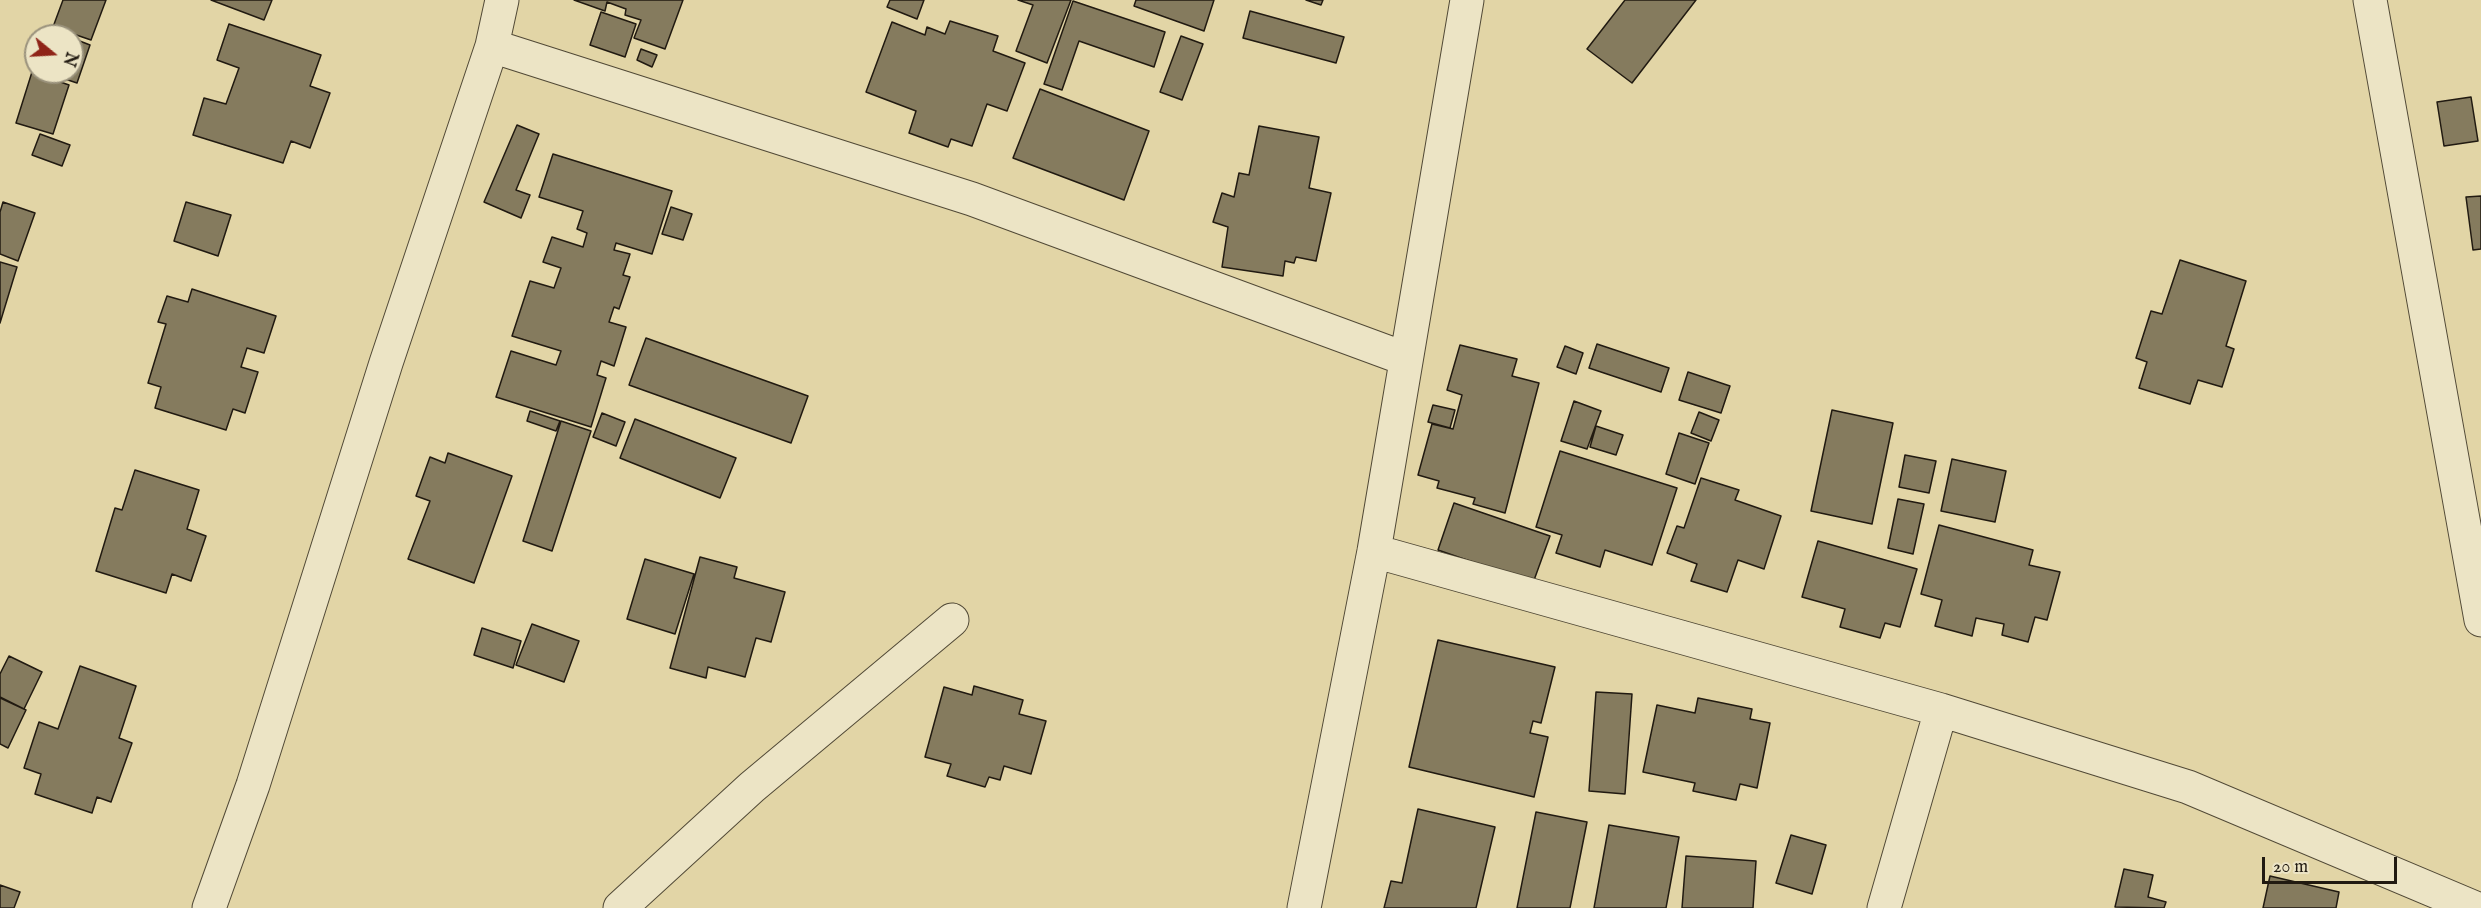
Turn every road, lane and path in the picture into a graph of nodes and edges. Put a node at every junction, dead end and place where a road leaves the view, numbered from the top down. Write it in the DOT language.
graph roads {
  1 [pos="502,0"];
  2 [pos="1467,0"];
  3 [pos="2370,0"];
  4 [pos="492,46"];
  5 [pos="1406,359"];
  6 [pos="1374,551"];
  7 [pos="952,620"];
  8 [pos="2481,620"];
  9 [pos="1941,710"];
  10 [pos="209,908"];
  11 [pos="620,908"];
  12 [pos="1304,908"];
  13 [pos="1884,908"];
  14 [pos="2475,908"];
  1 -- 4 [label="street"];
  2 -- 5 [label="street"];
  3 -- 8 [label="street"];
  4 -- 5 [label="street"];
  4 -- 10 [label="street"];
  5 -- 6 [label="street"];
  6 -- 9 [label="street"];
  6 -- 12 [label="street"];
  7 -- 11 [label="street"];
  9 -- 13 [label="street"];
  9 -- 14 [label="street"];
}
